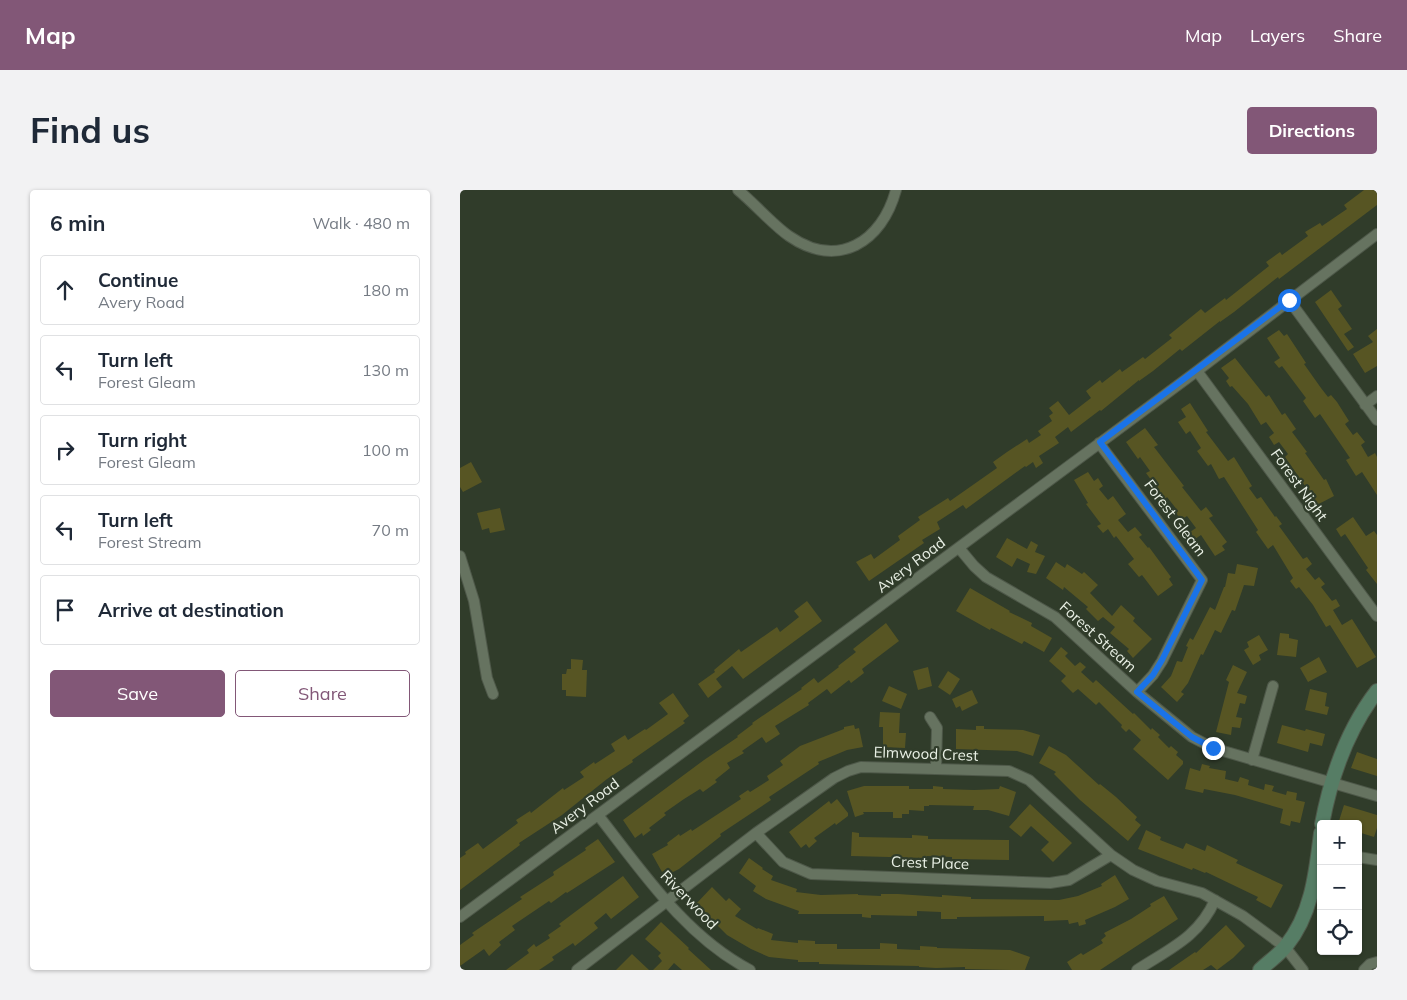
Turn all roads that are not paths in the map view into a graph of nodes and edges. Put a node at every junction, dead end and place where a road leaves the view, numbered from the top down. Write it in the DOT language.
graph roads {
  1 [pos="738,190"];
  2 [pos="896,190"];
  3 [pos="1377,234"];
  4 [pos="1289,300"];
  5 [pos="1197,371"];
  6 [pos="1377,396"];
  7 [pos="1365,405"];
  8 [pos="1377,420"];
  9 [pos="1100,442"];
  10 [pos="959,548"];
  11 [pos="460,556"];
  12 [pos="1377,616"];
  13 [pos="1273,686"];
  14 [pos="1377,691"];
  15 [pos="1137,692"];
  16 [pos="493,694"];
  17 [pos="930,718"];
  18 [pos="1252,760"];
  19 [pos="936,769"];
  20 [pos="1331,783"];
  21 [pos="1377,796"];
  22 [pos="598,815"];
  23 [pos="1323,820"];
  24 [pos="756,833"];
  25 [pos="1111,855"];
  26 [pos="1362,858"];
  27 [pos="1377,860"];
  28 [pos="1318,865"];
  29 [pos="1215,900"];
  30 [pos="666,901"];
  31 [pos="460,917"];
  32 [pos="1285,947"];
  33 [pos="1377,962"];
  34 [pos="579,969"];
  35 [pos="750,970"];
  36 [pos="1137,970"];
  37 [pos="1260,970"];
  38 [pos="1303,970"];
  39 [pos="1364,970"];
  1 -- 2 [label="street"];
  3 -- 4 [label="street, Avery Road"];
  4 -- 5 [label="street, Avery Road"];
  4 -- 7 [label="street"];
  5 -- 9 [label="street, Avery Road"];
  5 -- 12 [label="street, Forest Night"];
  6 -- 7 [label="street"];
  7 -- 8 [label="street"];
  9 -- 10 [label="street, Avery Road"];
  9 -- 15 [label="street, Forest Gleam"];
  10 -- 15 [label="street, Forest Stream"];
  10 -- 22 [label="street, Avery Road"];
  11 -- 16 [label="street"];
  13 -- 18 [label="street"];
  14 -- 20 [label="street"];
  15 -- 18 [label="street, Forest Stream"];
  17 -- 19 [label="street"];
  18 -- 20 [label="street, Forest Stream"];
  19 -- 24 [label="street, Elmwood Crest"];
  19 -- 25 [label="street, Elmwood Crest"];
  20 -- 21 [label="street, Forest Stream"];
  20 -- 23 [label="street"];
  22 -- 30 [label="street, Riverwood"];
  22 -- 31 [label="street, Avery Road"];
  24 -- 25 [label="street, Crest Place"];
  24 -- 30 [label="street, Elmwood Crest"];
  25 -- 29 [label="street, Elmwood Crest"];
  26 -- 27 [label="street"];
  28 -- 32 [label="street"];
  29 -- 32 [label="street, Elmwood Crest"];
  29 -- 36 [label="street"];
  30 -- 34 [label="street, Elmwood Crest"];
  30 -- 35 [label="street, Riverwood"];
  32 -- 37 [label="street"];
  32 -- 38 [label="street, Elmwood Crest"];
  33 -- 39 [label="street"];
}
